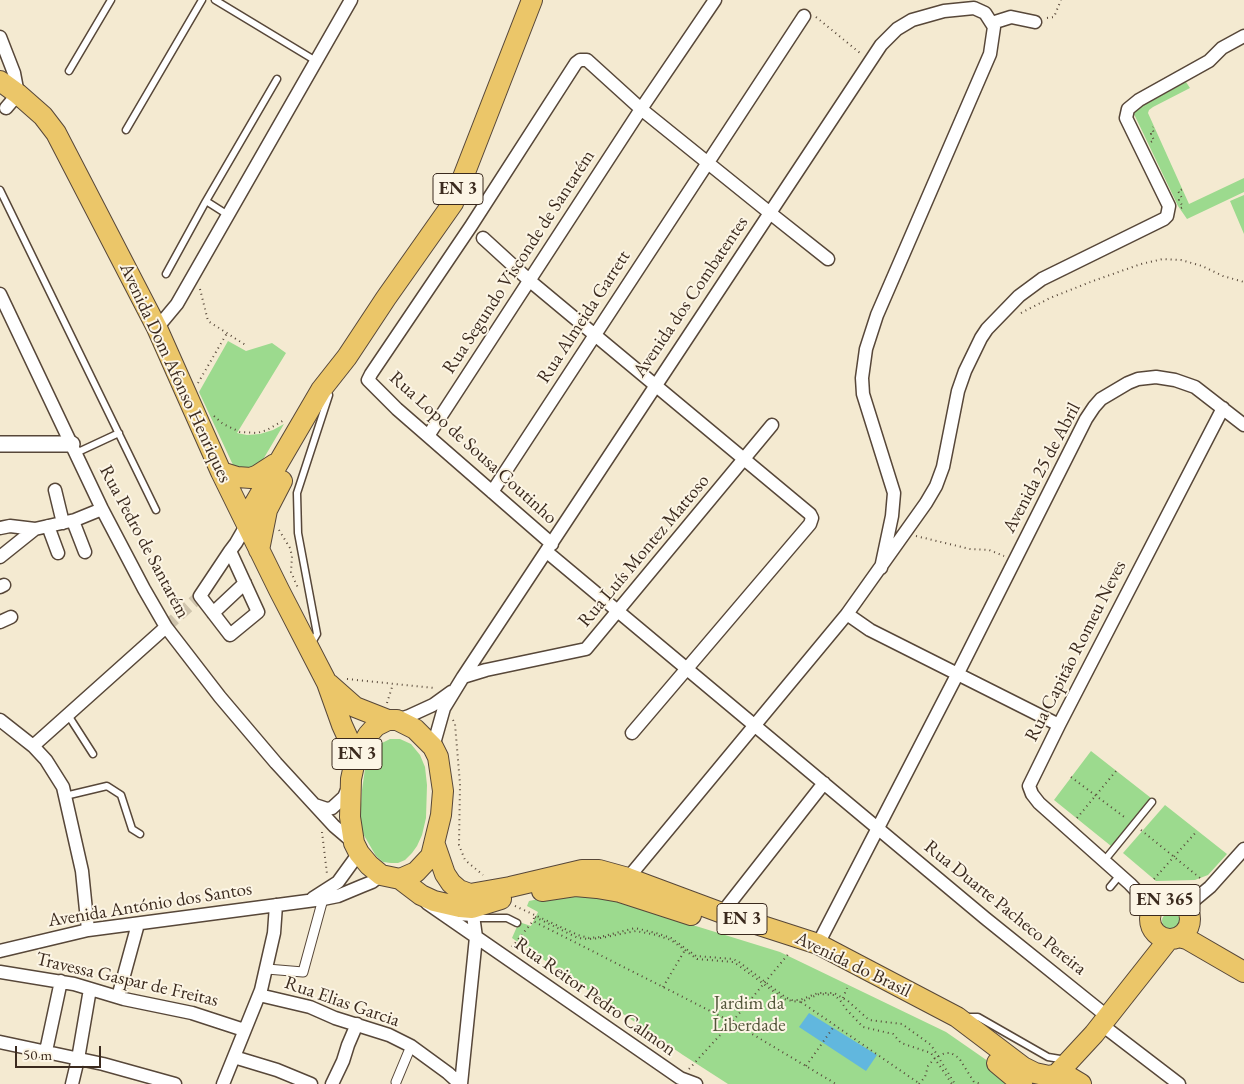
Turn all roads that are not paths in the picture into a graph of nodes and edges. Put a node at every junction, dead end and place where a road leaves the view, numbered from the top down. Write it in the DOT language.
graph roads {
  1 [pos="111,0"];
  2 [pos="202,0"];
  3 [pos="215,0"];
  4 [pos="350,0"];
  5 [pos="532,0"];
  6 [pos="715,0"];
  7 [pos="956,0"];
  8 [pos="971,8"];
  9 [pos="804,16"];
  10 [pos="1035,22"];
  11 [pos="993,25"];
  12 [pos="1244,36"];
  13 [pos="0,37"];
  14 [pos="316,61"];
  15 [pos="69,71"];
  16 [pos="278,79"];
  17 [pos="0,81"];
  18 [pos="12,101"];
  19 [pos="642,109"];
  20 [pos="126,130"];
  21 [pos="708,164"];
  22 [pos="0,190"];
  23 [pos="206,202"];
  24 [pos="770,214"];
  25 [pos="228,215"];
  26 [pos="483,238"];
  27 [pos="828,259"];
  28 [pos="166,274"];
  29 [pos="530,281"];
  30 [pos="0,294"];
  31 [pos="157,328"];
  32 [pos="595,335"];
  33 [pos="347,357"];
  34 [pos="654,386"];
  35 [pos="329,396"];
  36 [pos="1223,408"];
  37 [pos="1244,424"];
  38 [pos="772,425"];
  39 [pos="119,434"];
  40 [pos="428,436"];
  41 [pos="0,444"];
  42 [pos="74,448"];
  43 [pos="744,460"];
  44 [pos="278,462"];
  45 [pos="221,472"];
  46 [pos="55,490"];
  47 [pos="492,492"];
  48 [pos="102,508"];
  49 [pos="156,510"];
  50 [pos="68,522"];
  51 [pos="246,522"];
  52 [pos="48,526"];
  53 [pos="0,528"];
  54 [pos="35,529"];
  55 [pos="550,548"];
  56 [pos="259,550"];
  57 [pos="230,551"];
  58 [pos="58,552"];
  59 [pos="85,552"];
  60 [pos="0,557"];
  61 [pos="881,568"];
  62 [pos="245,583"];
  63 [pos="618,612"];
  64 [pos="213,614"];
  65 [pos="847,614"];
  66 [pos="166,628"];
  67 [pos="309,647"];
  68 [pos="687,670"];
  69 [pos="958,674"];
  70 [pos="463,677"];
  71 [pos="334,681"];
  72 [pos="455,689"];
  73 [pos="391,714"];
  74 [pos="68,715"];
  75 [pos="0,720"];
  76 [pos="753,725"];
  77 [pos="1058,725"];
  78 [pos="632,733"];
  79 [pos="33,746"];
  80 [pos="433,747"];
  81 [pos="93,754"];
  82 [pos="356,756"];
  83 [pos="351,779"];
  84 [pos="824,784"];
  85 [pos="65,796"];
  86 [pos="1152,802"];
  87 [pos="315,805"];
  88 [pos="879,828"];
  89 [pos="140,834"];
  90 [pos="435,845"];
  91 [pos="357,848"];
  92 [pos="1244,849"];
  93 [pos="1104,861"];
  94 [pos="390,877"];
  95 [pos="628,878"];
  96 [pos="1125,880"];
  97 [pos="1110,887"];
  98 [pos="421,895"];
  99 [pos="323,899"];
  100 [pos="306,901"];
  101 [pos="276,905"];
  102 [pos="1153,908"];
  103 [pos="473,913"];
  104 [pos="722,913"];
  105 [pos="443,915"];
  106 [pos="517,923"];
  107 [pos="138,924"];
  108 [pos="88,930"];
  109 [pos="1176,934"];
  110 [pos="476,937"];
  111 [pos="818,944"];
  112 [pos="4,950"];
  113 [pos="1244,965"];
  114 [pos="0,968"];
  115 [pos="267,969"];
  116 [pos="0,972"];
  117 [pos="1244,972"];
  118 [pos="61,981"];
  119 [pos="90,989"];
  120 [pos="259,995"];
  121 [pos="118,996"];
  122 [pos="1105,1021"];
  123 [pos="357,1024"];
  124 [pos="244,1030"];
  125 [pos="0,1042"];
  126 [pos="411,1046"];
  127 [pos="46,1051"];
  128 [pos="234,1057"];
  129 [pos="78,1059"];
  130 [pos="1062,1076"];
  131 [pos="678,1081"];
  132 [pos="396,1082"];
  133 [pos="72,1084"];
  134 [pos="175,1084"];
  135 [pos="223,1084"];
  136 [pos="311,1084"];
  137 [pos="332,1084"];
  138 [pos="461,1084"];
  139 [pos="696,1084"];
  140 [pos="1022,1084"];
  141 [pos="1179,1084"];
  1 -- 15 [label="lane"];
  2 -- 20 [label="lane"];
  3 -- 14 [label="lane"];
  4 -- 14 [label="street"];
  5 -- 33 [label="main road, EN 3"];
  6 -- 19 [label="street, Rua Segundo Visconde de Santarém"];
  7 -- 8 [label="street"];
  8 -- 11 [label="street"];
  8 -- 24 [label="street, Avenida dos Combatentes"];
  9 -- 21 [label="street, Rua Almeida Garrett"];
  10 -- 11 [label="street"];
  11 -- 61 [label="street"];
  12 -- 61 [label="street"];
  13 -- 18 [label="street"];
  14 -- 25 [label="street"];
  16 -- 23 [label="lane"];
  17 -- 18 [label="main road, Avenida Dom Afonso Henriques"];
  18 -- 31 [label="main road, Avenida Dom Afonso Henriques"];
  19 -- 21 [label="street"];
  19 -- 29 [label="street, Rua Segundo Visconde de Santarém"];
  19 -- 40 [label="street, Rua Lopo de Sousa Coutinho"];
  21 -- 24 [label="street"];
  21 -- 32 [label="street, Rua Almeida Garrett"];
  22 -- 39 [label="lane"];
  23 -- 25 [label="lane"];
  23 -- 28 [label="lane"];
  24 -- 27 [label="street"];
  24 -- 34 [label="street, Avenida dos Combatentes"];
  25 -- 31 [label="street"];
  26 -- 29 [label="street"];
  29 -- 32 [label="street"];
  29 -- 40 [label="street, Rua Segundo Visconde de Santarém"];
  30 -- 42 [label="street, Rua Pedro de Santarém"];
  31 -- 45 [label="main road, Avenida Dom Afonso Henriques"];
  32 -- 34 [label="street"];
  32 -- 47 [label="street, Rua Almeida Garrett"];
  33 -- 35 [label="main road, EN 3"];
  33 -- 44 [label="main road, EN 3"];
  34 -- 43 [label="street"];
  34 -- 55 [label="street, Avenida dos Combatentes"];
  35 -- 56 [label="main road, EN 3"];
  35 -- 67 [label="lane"];
  36 -- 37 [label="street, Avenida 25 de Abril"];
  36 -- 69 [label="street, Avenida 25 de Abril"];
  36 -- 77 [label="street, Rua Capitão Romeu Neves"];
  38 -- 43 [label="street, Rua Luís Montez Mattoso"];
  39 -- 42 [label="lane"];
  39 -- 49 [label="lane"];
  40 -- 47 [label="street, Rua Lopo de Sousa Coutinho"];
  41 -- 42 [label="street"];
  42 -- 48 [label="street, Rua Pedro de Santarém"];
  43 -- 63 [label="street, Rua Luís Montez Mattoso"];
  43 -- 68 [label="street"];
  44 -- 45 [label="main road"];
  44 -- 51 [label="main road, EN 3"];
  45 -- 51 [label="main road, Avenida Dom Afonso Henriques"];
  46 -- 50 [label="street"];
  47 -- 55 [label="street, Rua Lopo de Sousa Coutinho"];
  48 -- 50 [label="street"];
  48 -- 66 [label="street, Rua Pedro de Santarém"];
  50 -- 52 [label="street"];
  50 -- 59 [label="street"];
  51 -- 56 [label="main road, Avenida Dom Afonso Henriques / EN 3"];
  51 -- 57 [label="street"];
  52 -- 54 [label="street"];
  52 -- 58 [label="street"];
  53 -- 54 [label="street"];
  54 -- 60 [label="street"];
  55 -- 63 [label="street, Rua Lopo de Sousa Coutinho"];
  55 -- 70 [label="street, Avenida dos Combatentes"];
  56 -- 67 [label="main road, Avenida Dom Afonso Henriques / EN 3"];
  57 -- 62 [label="street"];
  57 -- 64 [label="street"];
  61 -- 65 [label="street"];
  62 -- 64 [label="street"];
  62 -- 64 [label="street"];
  63 -- 68 [label="street, Rua Lopo de Sousa Coutinho"];
  63 -- 70 [label="street, Rua Luís Montez Mattoso"];
  65 -- 69 [label="street"];
  65 -- 76 [label="street"];
  66 -- 74 [label="street"];
  66 -- 87 [label="street, Rua Pedro de Santarém"];
  67 -- 71 [label="main road, Avenida Dom Afonso Henriques / EN 3"];
  68 -- 76 [label="street, Rua Duarte Pacheco Pereira"];
  68 -- 78 [label="street"];
  69 -- 77 [label="street"];
  69 -- 88 [label="street, Avenida 25 de Abril"];
  70 -- 72 [label="street, Avenida dos Combatentes"];
  71 -- 73 [label="main road, Avenida Dom Afonso Henriques / EN 3"];
  71 -- 82 [label="main road, Avenida Dom Afonso Henriques / EN 3"];
  72 -- 73 [label="street"];
  72 -- 80 [label="street, Avenida dos Combatentes"];
  73 -- 80 [label="main road, EN 3"];
  73 -- 82 [label="main road, EN 3"];
  74 -- 79 [label="street"];
  74 -- 81 [label="lane"];
  75 -- 79 [label="street"];
  76 -- 84 [label="street, Rua Duarte Pacheco Pereira"];
  76 -- 95 [label="street"];
  77 -- 93 [label="street, Rua Capitão Romeu Neves"];
  79 -- 85 [label="street"];
  80 -- 90 [label="main road, EN 3"];
  82 -- 83 [label="main road, EN 3"];
  83 -- 87 [label="street"];
  83 -- 91 [label="main road, EN 3"];
  84 -- 88 [label="street, Rua Duarte Pacheco Pereira"];
  84 -- 104 [label="street"];
  85 -- 89 [label="lane"];
  85 -- 108 [label="street"];
  86 -- 93 [label="lane"];
  87 -- 91 [label="street, Rua Pedro de Santarém"];
  88 -- 111 [label="street, Avenida 25 de Abril"];
  88 -- 122 [label="street, Rua Duarte Pacheco Pereira"];
  90 -- 94 [label="main road, EN 3"];
  90 -- 95 [label="main road, Avenida do Brasil / EN 3"];
  91 -- 94 [label="main road, EN 3"];
  91 -- 100 [label="street, Avenida António dos Santos"];
  92 -- 109 [label="street"];
  93 -- 96 [label="street, Rua Capitão Romeu Neves"];
  94 -- 98 [label="main road, Avenida do Brasil / EN 3"];
  94 -- 99 [label="street, Avenida António dos Santos"];
  95 -- 104 [label="main road, Avenida do Brasil / EN 3"];
  96 -- 97 [label="lane"];
  96 -- 102 [label="street, Rua Capitão Romeu Neves"];
  98 -- 103 [label="main road, Avenida do Brasil / EN 3"];
  98 -- 105 [label="street, Rua Reitor Pedro Calmon"];
  99 -- 100 [label="street, Avenida António dos Santos"];
  99 -- 115 [label="street"];
  100 -- 101 [label="street, Avenida António dos Santos"];
  101 -- 107 [label="street, Avenida António dos Santos"];
  101 -- 115 [label="street"];
  102 -- 109 [label="main road, EN 365"];
  102 -- 109 [label="main road, EN 365"];
  103 -- 105 [label="lane"];
  103 -- 106 [label="lane"];
  103 -- 110 [label="street"];
  103 -- 140 [label="main road, Avenida do Brasil / EN 3"];
  104 -- 111 [label="main road, Avenida do Brasil / EN 3"];
  105 -- 110 [label="street, Rua Reitor Pedro Calmon"];
  107 -- 108 [label="street, Avenida António dos Santos"];
  107 -- 121 [label="street"];
  108 -- 112 [label="street, Avenida António dos Santos"];
  109 -- 113 [label="main road, EN 365"];
  109 -- 117 [label="main road, EN 365"];
  109 -- 122 [label="main road, EN 365"];
  110 -- 131 [label="street, Rua Reitor Pedro Calmon"];
  110 -- 138 [label="street"];
  111 -- 130 [label="main road, Avenida do Brasil / EN 3"];
  112 -- 114 [label="street"];
  115 -- 120 [label="street"];
  116 -- 118 [label="street, Travessa Gaspar de Freitas"];
  118 -- 119 [label="street, Travessa Gaspar de Freitas"];
  118 -- 127 [label="street"];
  119 -- 121 [label="street, Travessa Gaspar de Freitas"];
  119 -- 129 [label="street"];
  120 -- 123 [label="street, Rua Elias Garcia"];
  120 -- 124 [label="street"];
  121 -- 124 [label="street, Travessa Gaspar de Freitas"];
  122 -- 130 [label="main road, EN 365"];
  122 -- 141 [label="street, Rua Duarte Pacheco Pereira"];
  123 -- 126 [label="street, Rua Elias Garcia"];
  123 -- 137 [label="street"];
  124 -- 128 [label="street"];
  125 -- 127 [label="street"];
  126 -- 132 [label="street"];
  126 -- 138 [label="street, Rua Elias Garcia"];
  127 -- 129 [label="street"];
  128 -- 135 [label="street"];
  128 -- 136 [label="street"];
  129 -- 133 [label="street"];
  129 -- 134 [label="street"];
  131 -- 139 [label="street, Rua Reitor Pedro Calmon"];
}
